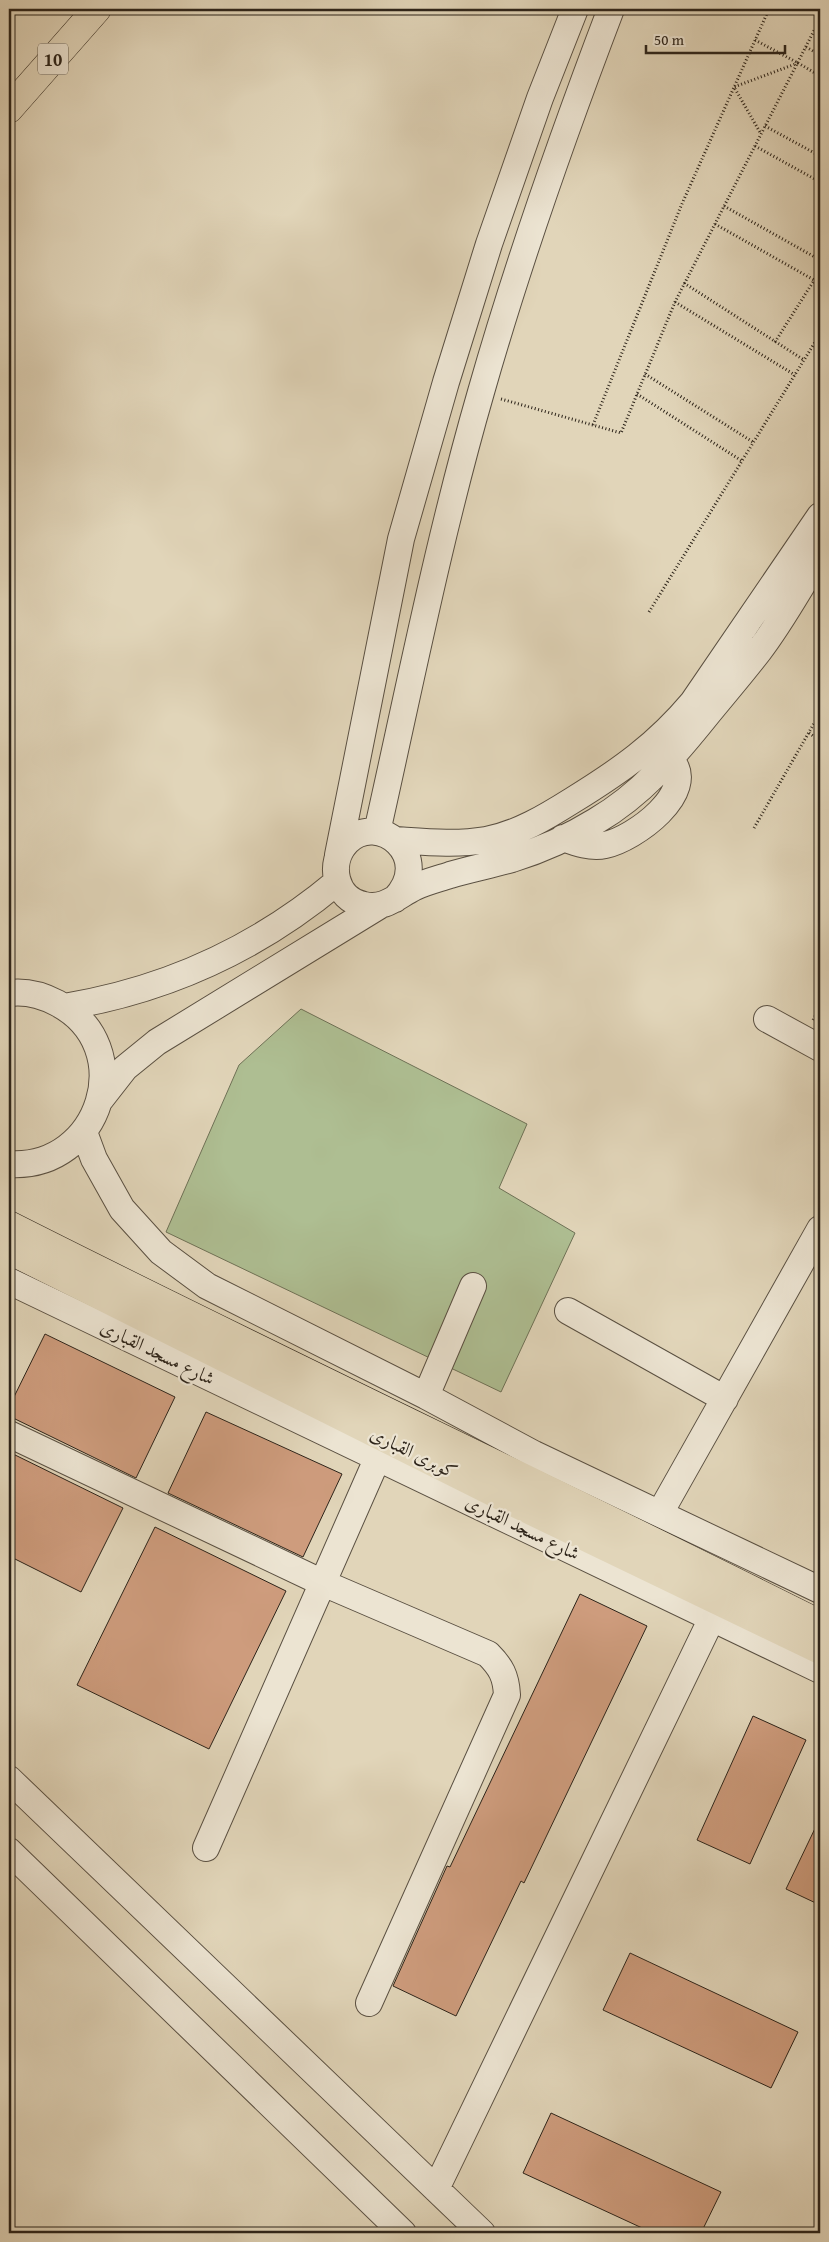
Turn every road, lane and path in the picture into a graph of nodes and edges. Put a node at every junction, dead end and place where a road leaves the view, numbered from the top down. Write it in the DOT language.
graph roads {
  1 [pos="97,9"];
  2 [pos="575,9"];
  3 [pos="611,9"];
  4 [pos="769,9"];
  5 [pos="820,20"];
  6 [pos="754,40"];
  7 [pos="806,47"];
  8 [pos="820,55"];
  9 [pos="798,63"];
  10 [pos="820,76"];
  11 [pos="734,87"];
  12 [pos="9,109"];
  13 [pos="765,126"];
  14 [pos="761,134"];
  15 [pos="755,146"];
  16 [pos="820,156"];
  17 [pos="820,182"];
  18 [pos="724,206"];
  19 [pos="714,224"];
  20 [pos="820,260"];
  21 [pos="820,271"];
  22 [pos="814,280"];
  23 [pos="684,283"];
  24 [pos="675,302"];
  25 [pos="820,334"];
  26 [pos="775,342"];
  27 [pos="804,360"];
  28 [pos="645,374"];
  29 [pos="795,375"];
  30 [pos="480,394"];
  31 [pos="637,394"];
  32 [pos="593,425"];
  33 [pos="753,442"];
  34 [pos="742,461"];
  35 [pos="820,516"];
  36 [pos="401,539"];
  37 [pos="441,547"];
  38 [pos="820,556"];
  39 [pos="649,612"];
  40 [pos="820,713"];
  41 [pos="808,733"];
  42 [pos="820,741"];
  43 [pos="754,828"];
  44 [pos="386,836"];
  45 [pos="338,855"];
  46 [pos="337,882"];
  47 [pos="387,902"];
  48 [pos="9,993"];
  49 [pos="64,1007"];
  50 [pos="767,1019"];
  51 [pos="820,1048"];
  52 [pos="100,1100"];
  53 [pos="84,1132"];
  54 [pos="9,1164"];
  55 [pos="9,1225"];
  56 [pos="820,1229"];
  57 [pos="9,1250"];
  58 [pos="9,1281"];
  59 [pos="473,1286"];
  60 [pos="568,1311"];
  61 [pos="426,1396"];
  62 [pos="724,1399"];
  63 [pos="9,1434"];
  64 [pos="378,1457"];
  65 [pos="660,1513"];
  66 [pos="323,1583"];
  67 [pos="820,1590"];
  68 [pos="712,1618"];
  69 [pos="820,1624"];
  70 [pos="820,1650"];
  71 [pos="820,1670"];
  72 [pos="9,1779"];
  73 [pos="206,1848"];
  74 [pos="9,1851"];
  75 [pos="369,2003"];
  76 [pos="436,2189"];
  77 [pos="403,2233"];
  78 [pos="482,2233"];
  1 -- 12 [label="main road, 10"];
  2 -- 36 [label="street"];
  3 -- 30 [label="street"];
  4 -- 6 [label="path"];
  5 -- 7 [label="path"];
  6 -- 9 [label="path"];
  6 -- 11 [label="path"];
  7 -- 8 [label="path"];
  7 -- 9 [label="path"];
  9 -- 10 [label="path"];
  9 -- 11 [label="path"];
  9 -- 13 [label="path"];
  11 -- 14 [label="path"];
  11 -- 32 [label="path"];
  13 -- 14 [label="path"];
  13 -- 16 [label="path"];
  14 -- 15 [label="path"];
  15 -- 17 [label="path"];
  15 -- 18 [label="path"];
  18 -- 19 [label="path"];
  18 -- 20 [label="path"];
  19 -- 22 [label="path"];
  19 -- 23 [label="path"];
  21 -- 22 [label="path"];
  22 -- 26 [label="path"];
  23 -- 24 [label="path"];
  23 -- 26 [label="path"];
  24 -- 28 [label="path"];
  24 -- 29 [label="path"];
  25 -- 27 [label="path"];
  26 -- 27 [label="path"];
  27 -- 29 [label="path"];
  28 -- 31 [label="path"];
  28 -- 33 [label="path"];
  29 -- 33 [label="path"];
  30 -- 32 [label="path"];
  30 -- 37 [label="street"];
  31 -- 32 [label="path"];
  31 -- 34 [label="path"];
  33 -- 34 [label="path"];
  34 -- 39 [label="path"];
  35 -- 44 [label="street"];
  36 -- 37 [label="street"];
  36 -- 45 [label="street"];
  37 -- 44 [label="street"];
  38 -- 47 [label="street"];
  40 -- 41 [label="path"];
  41 -- 42 [label="path"];
  41 -- 43 [label="path"];
  44 -- 45 [label="street"];
  44 -- 47 [label="street"];
  45 -- 46 [label="street"];
  46 -- 47 [label="street"];
  46 -- 49 [label="street"];
  47 -- 52 [label="street"];
  48 -- 49 [label="street"];
  49 -- 52 [label="street"];
  50 -- 51 [label="street"];
  52 -- 53 [label="street"];
  53 -- 54 [label="street"];
  53 -- 61 [label="street"];
  55 -- 69 [label="main road, كوبرى القبارى"];
  56 -- 62 [label="street"];
  57 -- 70 [label="main road, كوبرى القبارى"];
  58 -- 64 [label="street, شارع مسجد القبارى"];
  59 -- 61 [label="street"];
  60 -- 62 [label="street"];
  61 -- 65 [label="street"];
  62 -- 65 [label="street"];
  63 -- 66 [label="street"];
  64 -- 66 [label="street"];
  64 -- 68 [label="street, شارع مسجد القبارى"];
  65 -- 67 [label="street"];
  66 -- 73 [label="street"];
  66 -- 75 [label="street"];
  68 -- 71 [label="street, شارع مسجد القبارى"];
  68 -- 76 [label="street"];
  72 -- 76 [label="street"];
  74 -- 77 [label="street"];
  76 -- 78 [label="street"];
}
